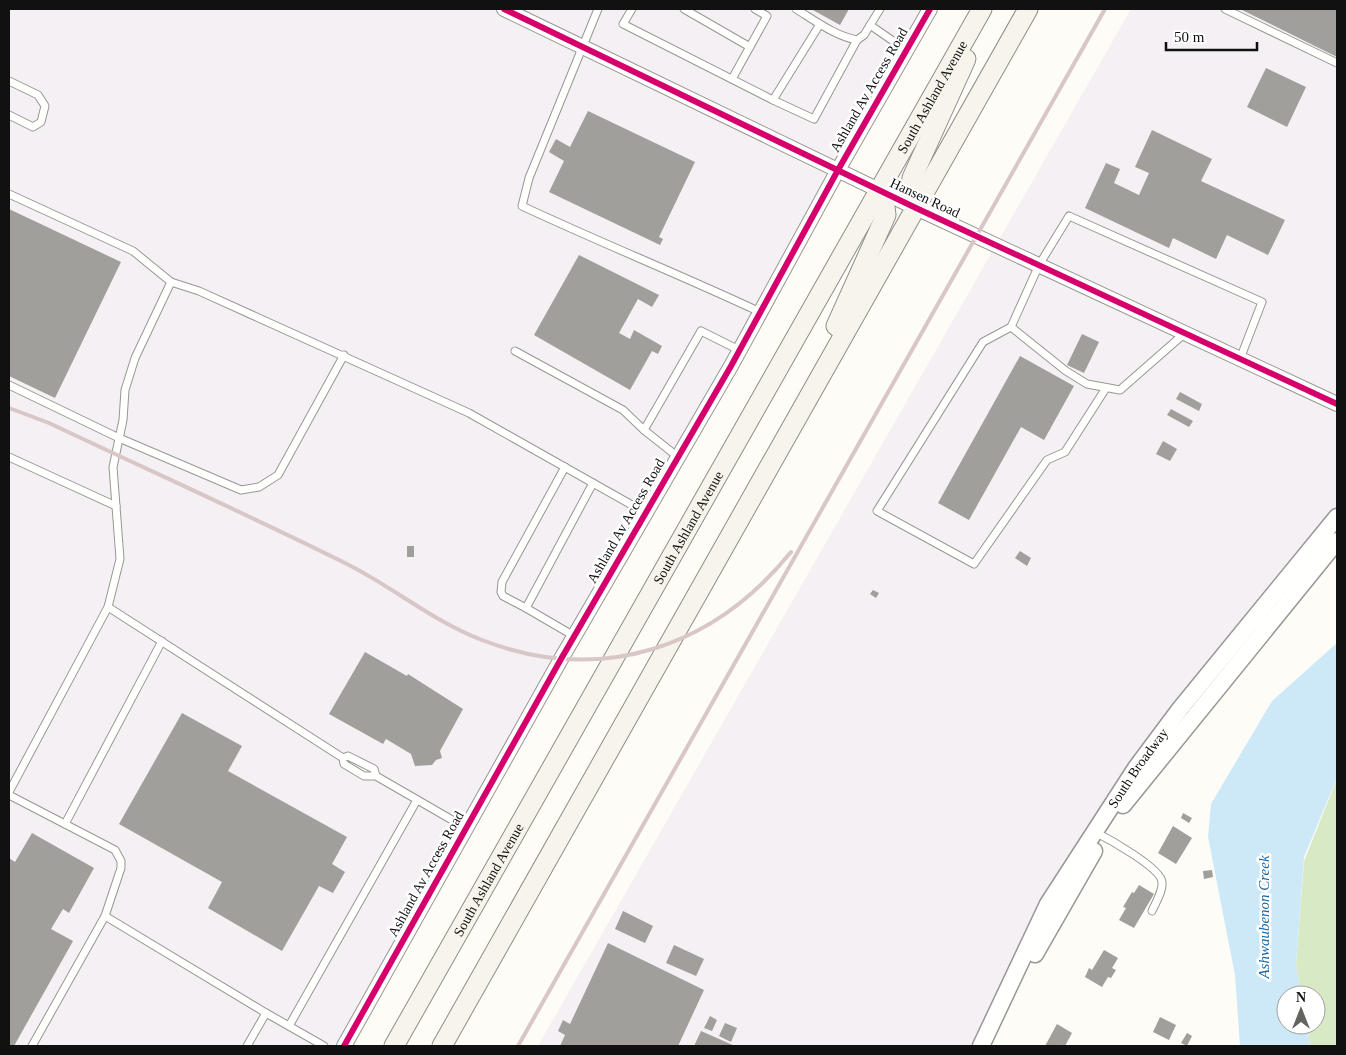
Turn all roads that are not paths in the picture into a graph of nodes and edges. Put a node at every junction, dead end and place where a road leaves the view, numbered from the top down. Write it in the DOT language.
graph roads {
  1 [pos="504,9"];
  2 [pos="598,9"];
  3 [pos="632,9"];
  4 [pos="684,9"];
  5 [pos="755,9"];
  6 [pos="796,9"];
  7 [pos="880,9"];
  8 [pos="930,9"];
  9 [pos="982,9"];
  10 [pos="987,9"];
  11 [pos="1028,9"];
  12 [pos="1225,9"];
  13 [pos="820,24"];
  14 [pos="870,25"];
  15 [pos="856,40"];
  16 [pos="750,47"];
  17 [pos="582,48"];
  18 [pos="906,50"];
  19 [pos="1337,63"];
  20 [pos="732,79"];
  21 [pos="9,81"];
  22 [pos="773,100"];
  23 [pos="9,116"];
  24 [pos="838,170"];
  25 [pos="878,190"];
  26 [pos="9,194"];
  27 [pos="916,208"];
  28 [pos="1039,265"];
  29 [pos="170,282"];
  30 [pos="760,312"];
  31 [pos="1011,327"];
  32 [pos="1185,333"];
  33 [pos="739,350"];
  34 [pos="515,351"];
  35 [pos="344,355"];
  36 [pos="1240,358"];
  37 [pos="822,372"];
  38 [pos="9,385"];
  39 [pos="1106,388"];
  40 [pos="1337,404"];
  41 [pos="644,430"];
  42 [pos="119,438"];
  43 [pos="9,457"];
  44 [pos="678,457"];
  45 [pos="565,467"];
  46 [pos="594,483"];
  47 [pos="116,506"];
  48 [pos="646,513"];
  49 [pos="1337,517"];
  50 [pos="1337,541"];
  51 [pos="108,607"];
  52 [pos="526,608"];
  53 [pos="574,636"];
  54 [pos="162,642"];
  55 [pos="344,758"];
  56 [pos="376,776"];
  57 [pos="9,793"];
  58 [pos="417,800"];
  59 [pos="65,824"];
  60 [pos="466,828"];
  61 [pos="1099,834"];
  62 [pos="1152,911"];
  63 [pos="105,916"];
  64 [pos="266,1013"];
  65 [pos="289,1026"];
  66 [pos="32,1046"];
  67 [pos="248,1046"];
  68 [pos="324,1046"];
  69 [pos="344,1046"];
  70 [pos="394,1046"];
  71 [pos="442,1046"];
  72 [pos="981,1046"];
  73 [pos="992,1046"];
  1 -- 17 [label="street, Hansen Road"];
  2 -- 17 [label="lane"];
  3 -- 20 [label="lane"];
  4 -- 16 [label="lane"];
  5 -- 16 [label="lane"];
  6 -- 13 [label="lane"];
  7 -- 14 [label="lane"];
  8 -- 18 [label="street, Ashland Av Access Road"];
  9 -- 25 [label="main road, South Ashland Avenue"];
  10 -- 27 [label="main road"];
  11 -- 27 [label="main road"];
  12 -- 19 [label="lane"];
  13 -- 15 [label="lane"];
  13 -- 22 [label="lane"];
  14 -- 15 [label="lane"];
  14 -- 18 [label="lane"];
  15 -- 22 [label="lane"];
  16 -- 20 [label="lane"];
  17 -- 24 [label="street, Hansen Road"];
  17 -- 30 [label="lane"];
  18 -- 24 [label="street, Ashland Av Access Road"];
  20 -- 22 [label="lane"];
  21 -- 23 [label="lane"];
  24 -- 25 [label="street, Hansen Road"];
  24 -- 30 [label="street, Ashland Av Access Road"];
  25 -- 27 [label="street, Hansen Road"];
  25 -- 37 [label="main road"];
  25 -- 70 [label="main road, South Ashland Avenue"];
  26 -- 29 [label="lane"];
  27 -- 28 [label="street, Hansen Road"];
  27 -- 37 [label="main road"];
  28 -- 31 [label="lane"];
  28 -- 32 [label="street, Hansen Road"];
  28 -- 36 [label="lane"];
  29 -- 35 [label="lane"];
  29 -- 42 [label="lane"];
  30 -- 33 [label="street, Ashland Av Access Road"];
  31 -- 39 [label="lane"];
  31 -- 39 [label="lane"];
  32 -- 36 [label="street, Hansen Road"];
  32 -- 39 [label="lane"];
  33 -- 41 [label="lane"];
  33 -- 44 [label="street, Ashland Av Access Road"];
  34 -- 41 [label="lane"];
  35 -- 42 [label="lane"];
  35 -- 45 [label="lane"];
  36 -- 40 [label="street, Hansen Road"];
  37 -- 71 [label="main road"];
  38 -- 42 [label="lane"];
  41 -- 44 [label="lane"];
  42 -- 47 [label="lane"];
  43 -- 47 [label="lane"];
  44 -- 48 [label="street, Ashland Av Access Road"];
  45 -- 46 [label="lane"];
  45 -- 52 [label="lane"];
  46 -- 48 [label="lane"];
  46 -- 52 [label="lane"];
  47 -- 51 [label="lane"];
  48 -- 53 [label="street, Ashland Av Access Road"];
  49 -- 61 [label="street, South Broadway"];
  50 -- 61 [label="street, South Broadway"];
  51 -- 54 [label="lane"];
  51 -- 57 [label="lane"];
  52 -- 53 [label="lane"];
  53 -- 60 [label="street, Ashland Av Access Road"];
  54 -- 55 [label="lane"];
  54 -- 59 [label="lane"];
  55 -- 56 [label="lane"];
  55 -- 56 [label="lane"];
  56 -- 58 [label="lane"];
  57 -- 59 [label="lane"];
  58 -- 60 [label="lane"];
  58 -- 65 [label="lane"];
  59 -- 63 [label="lane"];
  60 -- 69 [label="street, Ashland Av Access Road"];
  61 -- 62 [label="lane"];
  61 -- 72 [label="street, South Broadway"];
  61 -- 73 [label="street, South Broadway"];
  63 -- 64 [label="lane"];
  63 -- 66 [label="lane"];
  64 -- 65 [label="lane"];
  64 -- 67 [label="lane"];
  65 -- 68 [label="lane"];
}
